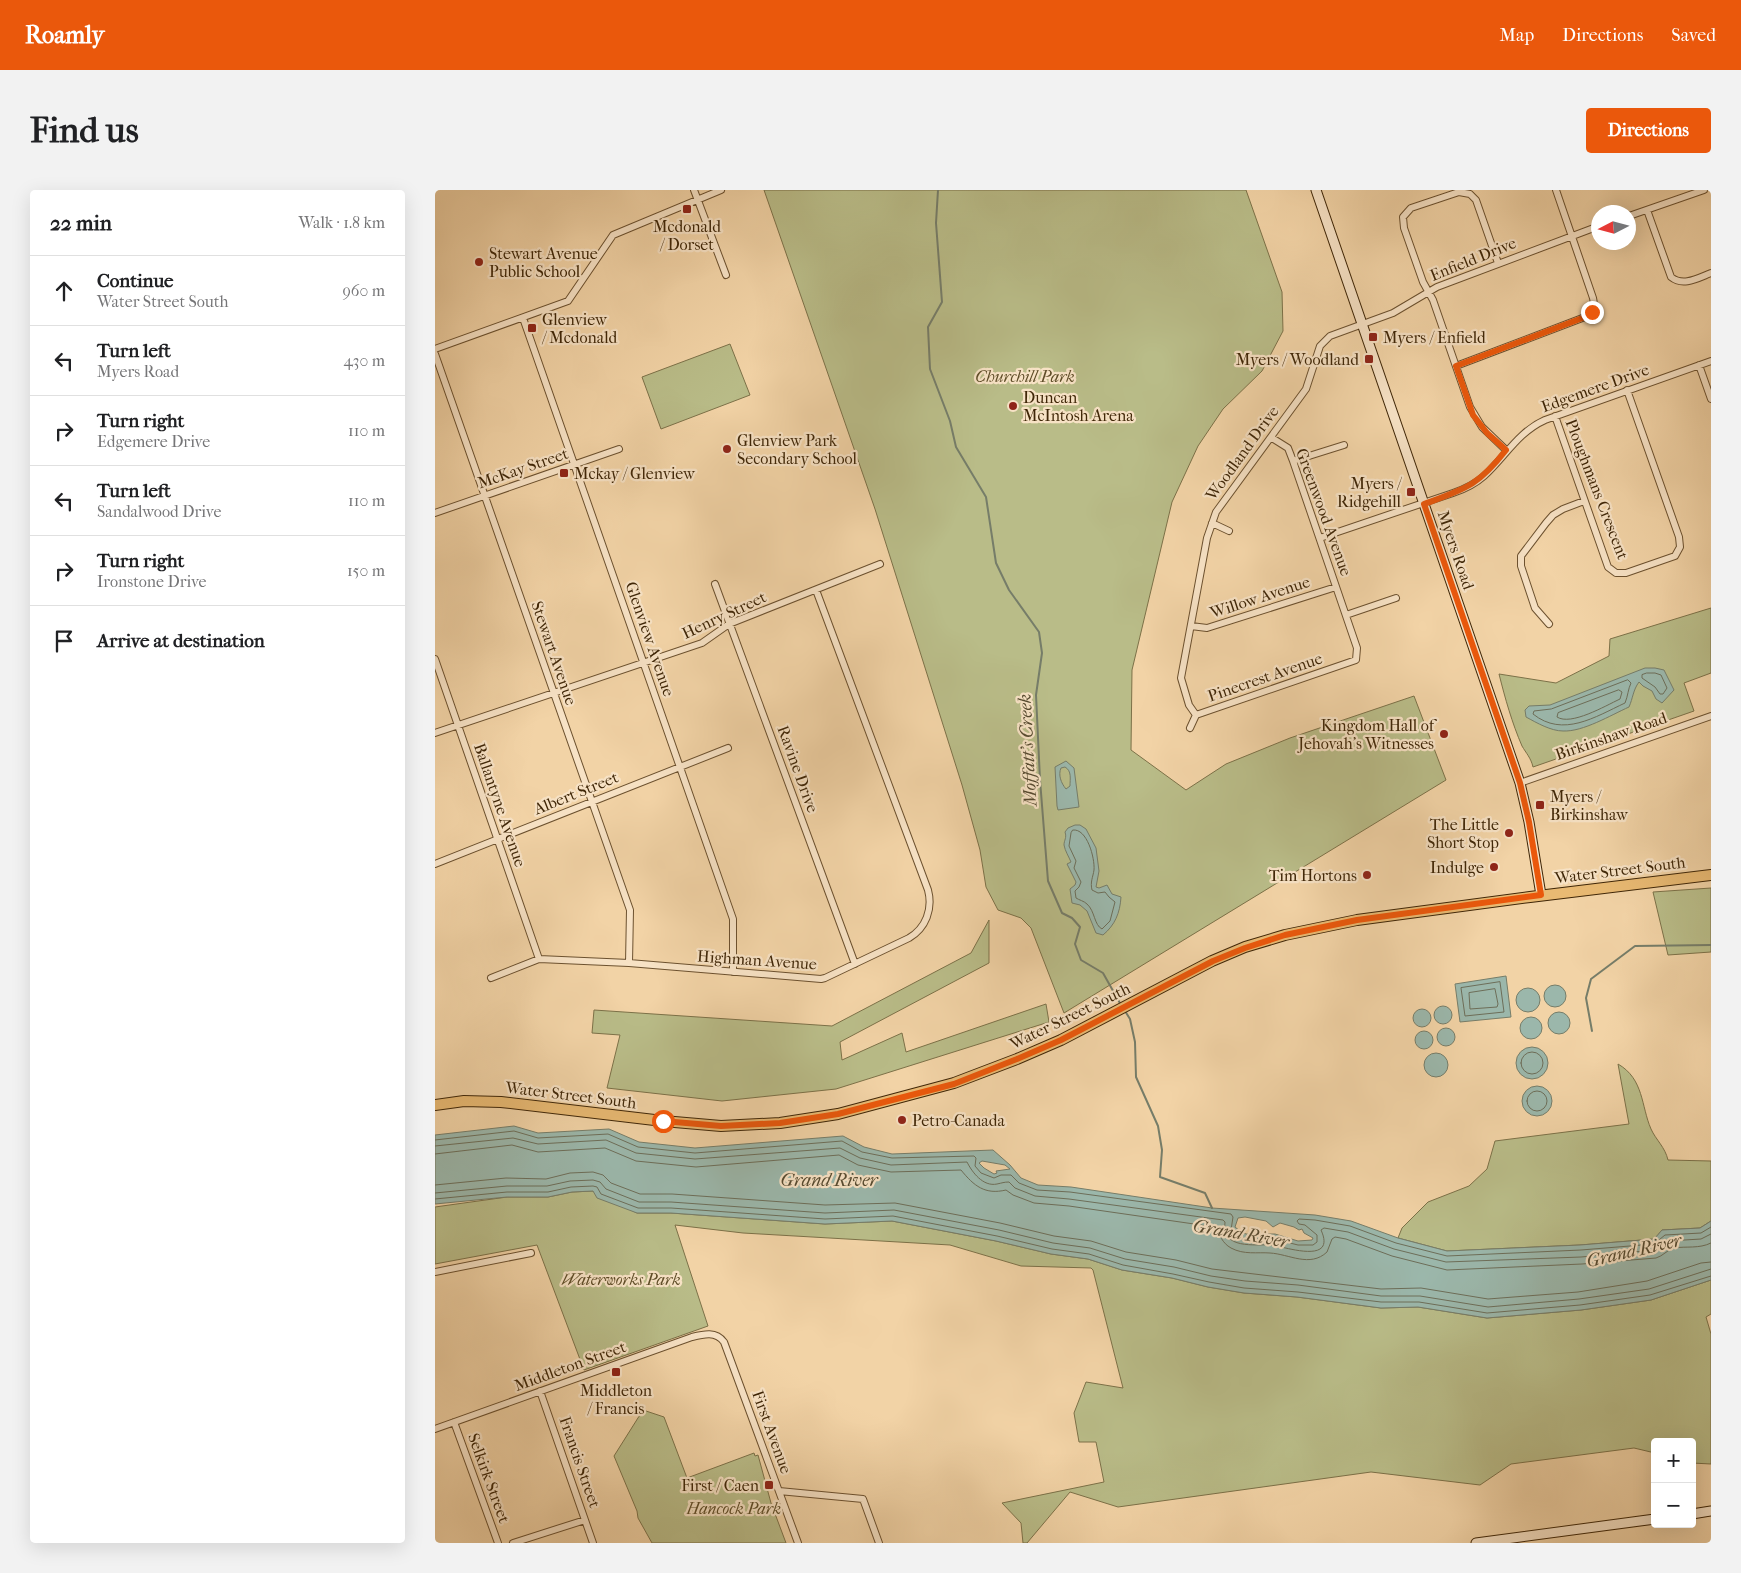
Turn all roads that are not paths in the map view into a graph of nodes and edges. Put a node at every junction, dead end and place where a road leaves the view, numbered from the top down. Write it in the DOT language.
graph roads {
  1 [pos="694,190"];
  2 [pos="721,190"];
  3 [pos="1316,190"];
  4 [pos="1556,190"];
  5 [pos="1704,190"];
  6 [pos="698,199"];
  7 [pos="1647,210"];
  8 [pos="1636,214"];
  9 [pos="1591,229"];
  10 [pos="1572,235"];
  11 [pos="1498,263"];
  12 [pos="1711,274"];
  13 [pos="726,275"];
  14 [pos="1428,292"];
  15 [pos="523,318"];
  16 [pos="1362,325"];
  17 [pos="435,349"];
  18 [pos="435,354"];
  19 [pos="1711,361"];
  20 [pos="1699,365"];
  21 [pos="1456,366"];
  22 [pos="1627,390"];
  23 [pos="1711,399"];
  24 [pos="1555,416"];
  25 [pos="1272,438"];
  26 [pos="1343,445"];
  27 [pos="619,449"];
  28 [pos="1506,450"];
  29 [pos="1293,461"];
  30 [pos="574,464"];
  31 [pos="485,496"];
  32 [pos="1585,501"];
  33 [pos="1424,504"];
  34 [pos="435,513"];
  35 [pos="1212,523"];
  36 [pos="1229,531"];
  37 [pos="1320,538"];
  38 [pos="880,564"];
  39 [pos="715,584"];
  40 [pos="1336,587"];
  41 [pos="816,590"];
  42 [pos="1396,598"];
  43 [pos="1346,615"];
  44 [pos="729,624"];
  45 [pos="1549,624"];
  46 [pos="1191,626"];
  47 [pos="435,659"];
  48 [pos="1357,660"];
  49 [pos="644,664"];
  50 [pos="554,694"];
  51 [pos="1196,715"];
  52 [pos="1711,716"];
  53 [pos="458,726"];
  54 [pos="1190,728"];
  55 [pos="435,733"];
  56 [pos="728,748"];
  57 [pos="680,767"];
  58 [pos="1520,783"];
  59 [pos="592,802"];
  60 [pos="498,839"];
  61 [pos="435,864"];
  62 [pos="1711,875"];
  63 [pos="1541,895"];
  64 [pos="539,959"];
  65 [pos="629,963"];
  66 [pos="855,964"];
  67 [pos="733,972"];
  68 [pos="491,978"];
  69 [pos="437,1104"];
  70 [pos="531,1253"];
  71 [pos="435,1272"];
  72 [pos="715,1335"];
  73 [pos="540,1391"];
  74 [pos="454,1422"];
  75 [pos="435,1428"];
  76 [pos="779,1491"];
  77 [pos="1711,1511"];
  78 [pos="1696,1513"];
  79 [pos="585,1520"];
  80 [pos="1651,1520"];
  81 [pos="498,1543"];
  82 [pos="513,1543"];
  83 [pos="593,1543"];
  84 [pos="798,1543"];
  85 [pos="879,1543"];
  86 [pos="1476,1543"];
  1 -- 6 [label="street"];
  2 -- 6 [label="street"];
  3 -- 16 [label="main road, Myers Road"];
  4 -- 10 [label="street"];
  5 -- 7 [label="street"];
  6 -- 13 [label="street"];
  6 -- 15 [label="street"];
  7 -- 8 [label="street"];
  7 -- 12 [label="street"];
  9 -- 10 [label="street, Enfield Drive"];
  10 -- 11 [label="street, Enfield Drive"];
  10 -- 21 [label="street"];
  11 -- 14 [label="street, Enfield Drive"];
  11 -- 14 [label="street"];
  14 -- 16 [label="street, Enfield Drive"];
  14 -- 21 [label="street"];
  15 -- 17 [label="street"];
  15 -- 30 [label="street, Glenview Avenue"];
  16 -- 25 [label="street, Woodland Drive"];
  16 -- 33 [label="main road, Myers Road"];
  18 -- 31 [label="street, Stewart Avenue"];
  19 -- 20 [label="street, Edgemere Drive"];
  20 -- 22 [label="street, Edgemere Drive"];
  20 -- 23 [label="street"];
  21 -- 28 [label="street"];
  22 -- 24 [label="street, Edgemere Drive"];
  22 -- 32 [label="street, Ploughmans Crescent"];
  24 -- 28 [label="street, Edgemere Drive"];
  24 -- 32 [label="street, Ploughmans Crescent"];
  25 -- 29 [label="street, Greenwood Avenue"];
  25 -- 35 [label="street, Woodland Drive"];
  26 -- 29 [label="street"];
  27 -- 30 [label="street, McKay Street"];
  28 -- 33 [label="street, Edgemere Drive"];
  29 -- 37 [label="street, Greenwood Avenue"];
  30 -- 31 [label="street, McKay Street"];
  30 -- 49 [label="street, Glenview Avenue"];
  31 -- 34 [label="street, McKay Street"];
  31 -- 50 [label="street, Stewart Avenue"];
  32 -- 45 [label="street"];
  33 -- 37 [label="street, Edgemere Drive"];
  33 -- 58 [label="main road, Myers Road"];
  35 -- 36 [label="street"];
  35 -- 46 [label="street, Woodland Drive"];
  37 -- 40 [label="street, Greenwood Avenue"];
  38 -- 41 [label="street, Henry Street"];
  39 -- 44 [label="street, Ravine Drive"];
  40 -- 43 [label="street, Greenwood Avenue"];
  40 -- 46 [label="street, Willow Avenue"];
  41 -- 44 [label="street, Henry Street"];
  41 -- 66 [label="street, Highman Avenue"];
  42 -- 43 [label="street"];
  43 -- 48 [label="street, Greenwood Avenue"];
  44 -- 49 [label="street, Henry Street"];
  44 -- 66 [label="street, Ravine Drive"];
  46 -- 51 [label="street, Woodland Drive"];
  47 -- 53 [label="street, Ballantyne Avenue"];
  48 -- 51 [label="street, Pinecrest Avenue"];
  49 -- 50 [label="street, Henry Street"];
  49 -- 57 [label="street, Glenview Avenue"];
  50 -- 53 [label="street, Henry Street"];
  50 -- 59 [label="street, Stewart Avenue"];
  51 -- 54 [label="street, Pinecrest Avenue"];
  52 -- 58 [label="street, Birkinshaw Road"];
  53 -- 55 [label="street, Henry Street"];
  53 -- 60 [label="street, Ballantyne Avenue"];
  56 -- 57 [label="street, Albert Street"];
  57 -- 59 [label="street, Albert Street"];
  57 -- 67 [label="street, Glenview Avenue"];
  58 -- 63 [label="main road, Myers Road"];
  59 -- 60 [label="street, Albert Street"];
  59 -- 65 [label="street, Stewart Avenue"];
  60 -- 61 [label="street, Albert Street"];
  60 -- 64 [label="street, Ballantyne Avenue"];
  62 -- 63 [label="main road, Water Street South"];
  63 -- 69 [label="main road, Water Street South"];
  64 -- 65 [label="street, Highman Avenue"];
  64 -- 68 [label="street, Highman Avenue"];
  65 -- 67 [label="street, Highman Avenue"];
  66 -- 67 [label="street, Highman Avenue"];
  70 -- 71 [label="street"];
  72 -- 73 [label="street, Middleton Street"];
  72 -- 76 [label="street, First Avenue"];
  73 -- 74 [label="street, Middleton Street"];
  73 -- 79 [label="street, Francis Street"];
  74 -- 75 [label="street, Middleton Street"];
  74 -- 81 [label="street, Selkirk Street"];
  76 -- 84 [label="street, First Avenue"];
  76 -- 85 [label="street"];
  77 -- 78 [label="main road"];
  79 -- 82 [label="street"];
  79 -- 83 [label="street, Francis Street"];
  80 -- 86 [label="main road"];
}
